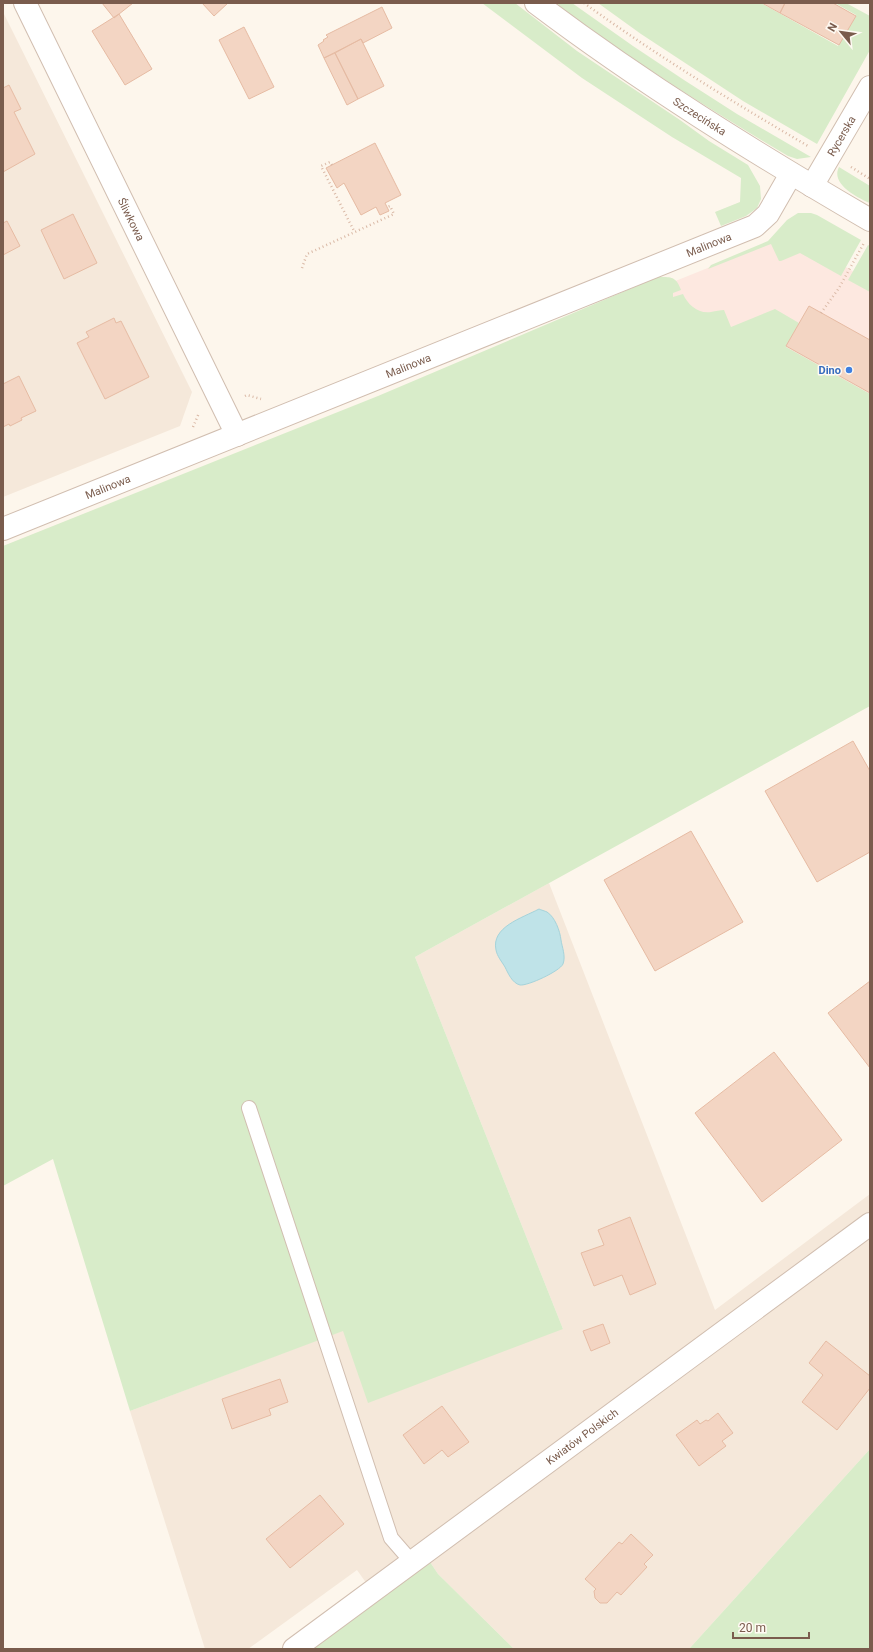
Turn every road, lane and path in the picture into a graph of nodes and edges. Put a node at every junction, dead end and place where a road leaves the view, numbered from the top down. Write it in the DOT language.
graph roads {
  1 [pos="26,3"];
  2 [pos="536,3"];
  3 [pos="584,3"];
  4 [pos="870,87"];
  5 [pos="811,148"];
  6 [pos="332,165"];
  7 [pos="847,165"];
  8 [pos="791,174"];
  9 [pos="870,179"];
  10 [pos="812,186"];
  11 [pos="387,207"];
  12 [pos="868,229"];
  13 [pos="354,231"];
  14 [pos="302,268"];
  15 [pos="821,313"];
  16 [pos="237,435"];
  17 [pos="3,529"];
  18 [pos="249,1108"];
  19 [pos="870,1224"];
  20 [pos="411,1561"];
  21 [pos="294,1649"];
  1 -- 16 [label="street, Śliwkowa"];
  2 -- 8 [label="street, Szczecińska"];
  3 -- 5 [label="path"];
  4 -- 10 [label="street, Rycerska"];
  6 -- 13 [label="path"];
  7 -- 9 [label="path"];
  8 -- 10 [label="street, Szczecińska"];
  8 -- 16 [label="street, Malinowa"];
  10 -- 12 [label="street, Szczecińska"];
  11 -- 13 [label="path"];
  12 -- 15 [label="path"];
  13 -- 14 [label="path"];
  16 -- 17 [label="street, Malinowa"];
  18 -- 20 [label="lane"];
  19 -- 20 [label="street, Kwiatów Polskich"];
  20 -- 21 [label="street, Kwiatów Polskich"];
}
